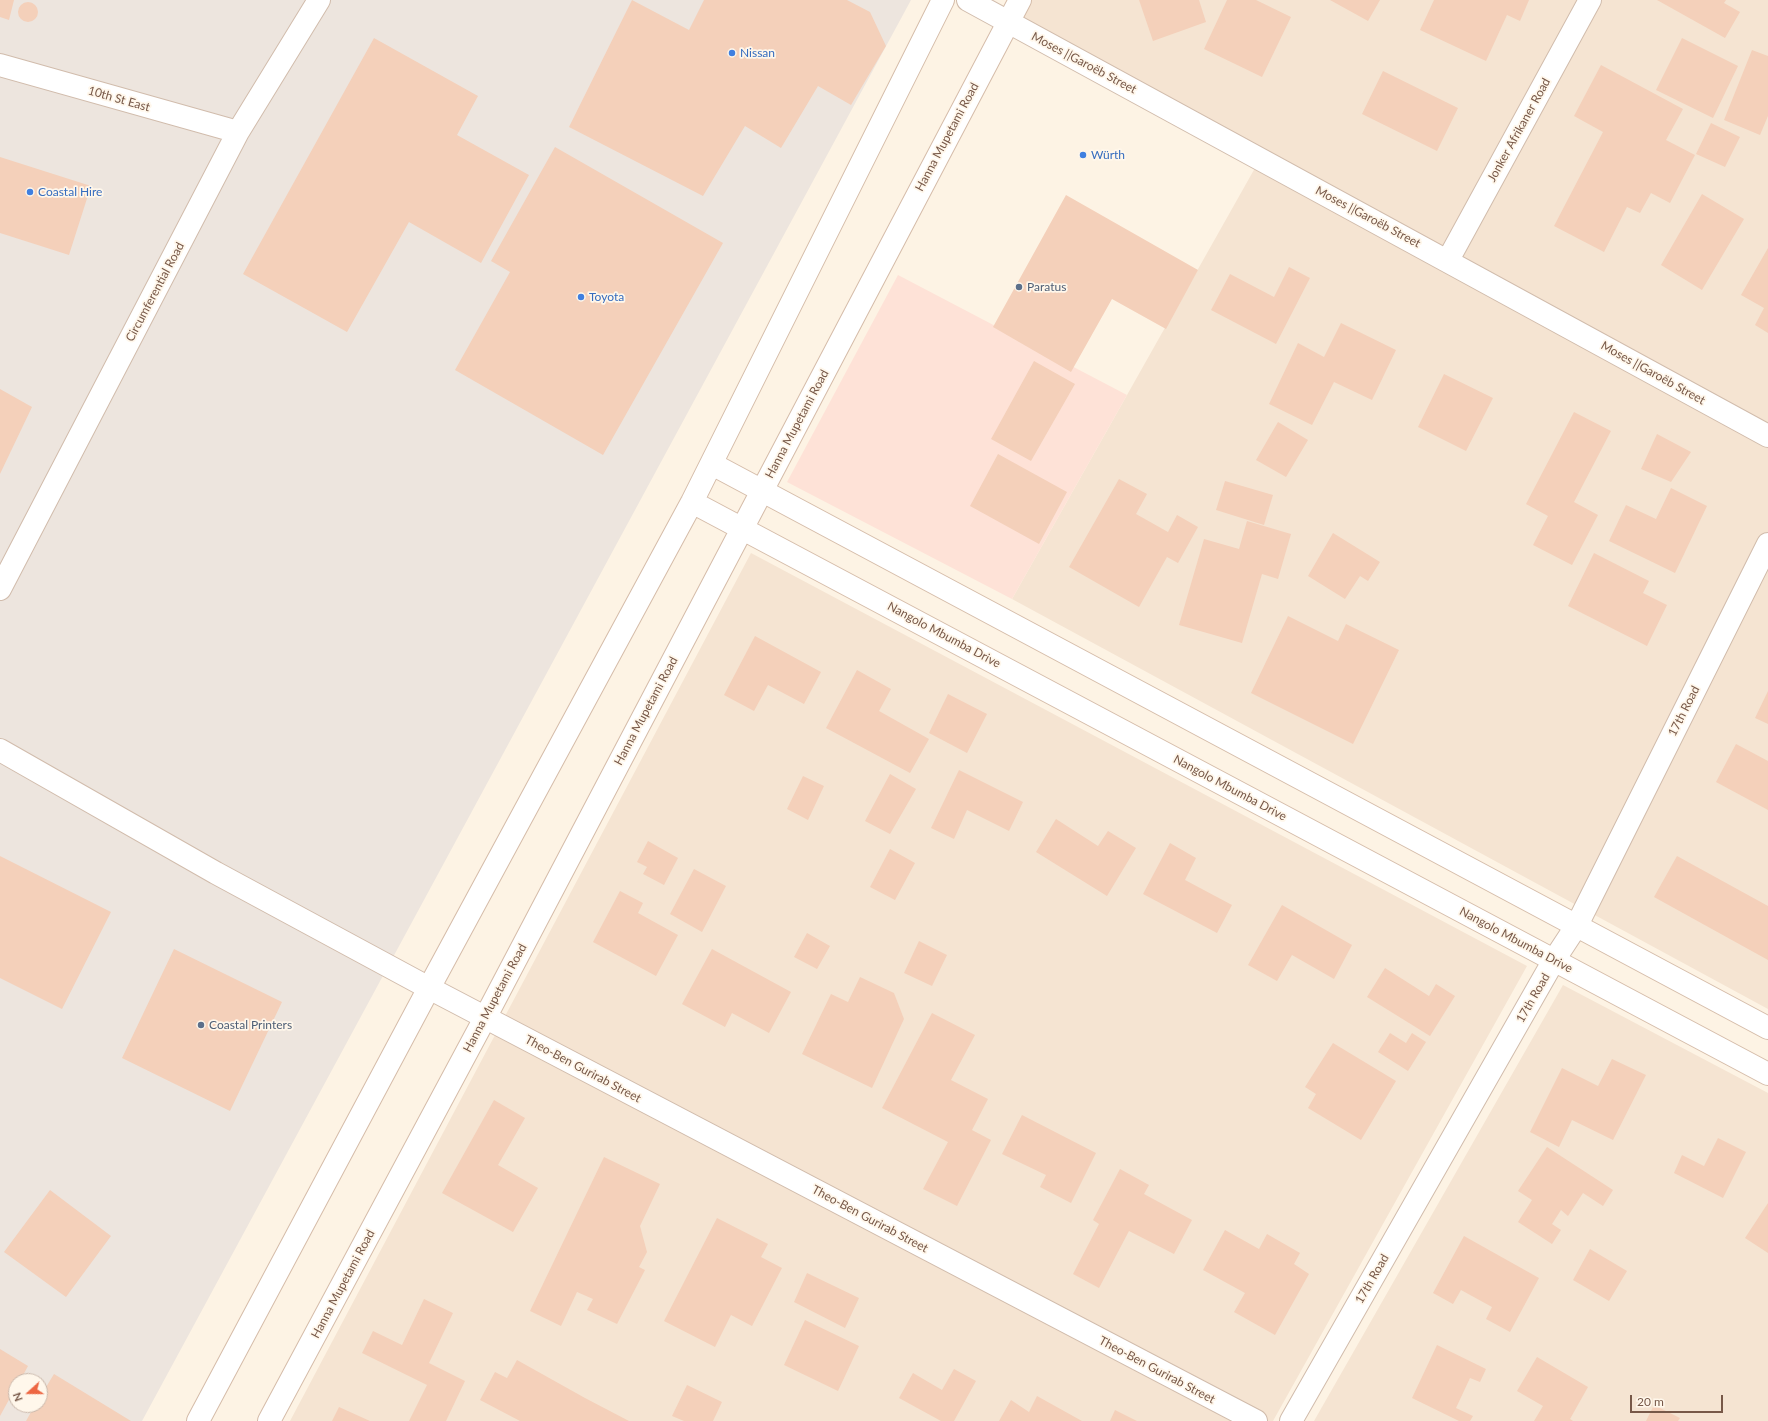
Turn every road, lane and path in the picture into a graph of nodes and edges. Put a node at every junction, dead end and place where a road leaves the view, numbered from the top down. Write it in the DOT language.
graph roads {
  1 [pos="319,0"];
  2 [pos="943,0"];
  3 [pos="968,0"];
  4 [pos="1020,0"];
  5 [pos="1590,0"];
  6 [pos="1008,22"];
  7 [pos="0,65"];
  8 [pos="238,132"];
  9 [pos="1448,260"];
  10 [pos="1768,436"];
  11 [pos="712,464"];
  12 [pos="762,491"];
  13 [pos="692,502"];
  14 [pos="742,528"];
  15 [pos="1768,544"];
  16 [pos="0,589"];
  17 [pos="0,750"];
  18 [pos="1577,925"];
  19 [pos="1554,960"];
  20 [pos="429,988"];
  21 [pos="485,1018"];
  22 [pos="1768,1028"];
  23 [pos="1768,1074"];
  24 [pos="198,1421"];
  25 [pos="270,1421"];
  26 [pos="1256,1421"];
  27 [pos="1291,1421"];
  1 -- 8 [label="street, Circumferential Road"];
  2 -- 11 [label="street"];
  3 -- 6 [label="street, Moses ǁGaroëb Street"];
  4 -- 6 [label="street, Hanna Mupetami Road"];
  5 -- 9 [label="street, Jonker Afrikaner Road"];
  6 -- 9 [label="street, Moses ǁGaroëb Street"];
  6 -- 12 [label="street, Hanna Mupetami Road"];
  7 -- 8 [label="street, 10th St East"];
  8 -- 16 [label="street, Circumferential Road"];
  9 -- 10 [label="street, Moses ǁGaroëb Street"];
  11 -- 12 [label="street"];
  11 -- 13 [label="street"];
  12 -- 14 [label="street, Hanna Mupetami Road"];
  12 -- 18 [label="street"];
  13 -- 14 [label="street, Nangolo Mbumba Drive"];
  13 -- 20 [label="street"];
  14 -- 19 [label="street, Nangolo Mbumba Drive"];
  14 -- 21 [label="street, Hanna Mupetami Road"];
  15 -- 18 [label="street, 17th Road"];
  17 -- 20 [label="street, Theo-Ben Gurirab Street"];
  18 -- 19 [label="street, 17th Road"];
  18 -- 22 [label="street"];
  19 -- 23 [label="street, Nangolo Mbumba Drive"];
  19 -- 27 [label="street, 17th Road"];
  20 -- 21 [label="street, Theo-Ben Gurirab Street"];
  20 -- 24 [label="street"];
  21 -- 25 [label="street, Hanna Mupetami Road"];
  21 -- 26 [label="street, Theo-Ben Gurirab Street"];
}
